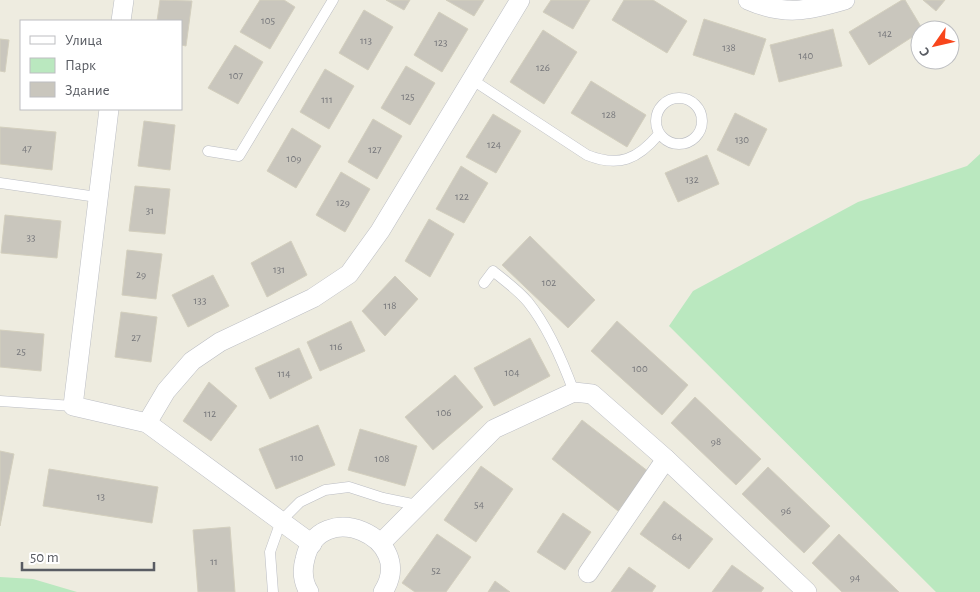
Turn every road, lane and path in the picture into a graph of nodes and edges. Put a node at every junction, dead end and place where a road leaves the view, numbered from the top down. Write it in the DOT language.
graph roads {
  1 [pos="120,0"];
  2 [pos="333,0"];
  3 [pos="520,0"];
  4 [pos="748,0"];
  5 [pos="845,0"];
  6 [pos="121,20"];
  7 [pos="471,79"];
  8 [pos="109,110"];
  9 [pos="660,134"];
  10 [pos="208,151"];
  11 [pos="0,184"];
  12 [pos="97,198"];
  13 [pos="484,283"];
  14 [pos="574,392"];
  15 [pos="0,401"];
  16 [pos="73,406"];
  17 [pos="147,423"];
  18 [pos="666,459"];
  19 [pos="417,506"];
  20 [pos="281,521"];
  21 [pos="381,543"];
  22 [pos="312,544"];
  23 [pos="588,573"];
  24 [pos="797,588"];
  25 [pos="273,592"];
  26 [pos="310,592"];
  27 [pos="383,592"];
  1 -- 6 [label="street"];
  2 -- 10 [label="lane"];
  3 -- 7 [label="street"];
  4 -- 5 [label="street"];
  7 -- 9 [label="lane"];
  7 -- 17 [label="street"];
  8 -- 12 [label="street"];
  9 -- 9 [label="lane"];
  11 -- 12 [label="lane"];
  12 -- 16 [label="street"];
  13 -- 14 [label="lane"];
  14 -- 18 [label="street"];
  14 -- 19 [label="street"];
  15 -- 16 [label="lane"];
  16 -- 17 [label="street"];
  17 -- 20 [label="street"];
  18 -- 23 [label="street"];
  18 -- 24 [label="street"];
  19 -- 20 [label="lane"];
  19 -- 21 [label="street"];
  20 -- 22 [label="street"];
  20 -- 25 [label="lane"];
  21 -- 22 [label="street"];
  21 -- 27 [label="street"];
  22 -- 26 [label="street"];
}
